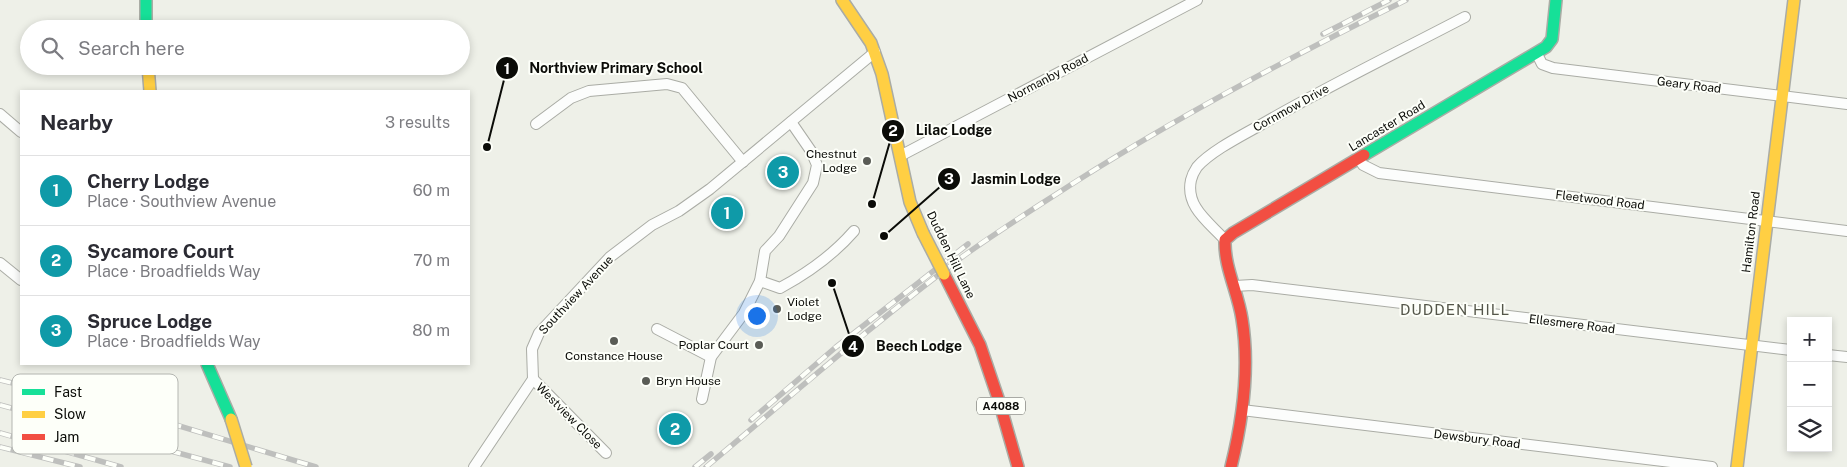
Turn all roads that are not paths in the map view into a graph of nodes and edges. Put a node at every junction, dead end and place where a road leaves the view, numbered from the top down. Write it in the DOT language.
graph roads {
  1 [pos="146,0"];
  2 [pos="842,0"];
  3 [pos="1197,0"];
  4 [pos="1556,0"];
  5 [pos="1794,0"];
  6 [pos="1465,17"];
  7 [pos="146,20"];
  8 [pos="874,52"];
  9 [pos="1537,54"];
  10 [pos="149,75"];
  11 [pos="150,90"];
  12 [pos="1782,96"];
  13 [pos="1847,104"];
  14 [pos="0,114"];
  15 [pos="791,122"];
  16 [pos="536,124"];
  17 [pos="20,131"];
  18 [pos="900,156"];
  19 [pos="1359,159"];
  20 [pos="743,162"];
  21 [pos="1767,221"];
  22 [pos="854,231"];
  23 [pos="1847,231"];
  24 [pos="1225,240"];
  25 [pos="0,263"];
  26 [pos="20,279"];
  27 [pos="760,281"];
  28 [pos="1235,286"];
  29 [pos="656,329"];
  30 [pos="1752,346"];
  31 [pos="1787,350"];
  32 [pos="1832,355"];
  33 [pos="711,357"];
  34 [pos="1847,357"];
  35 [pos="207,365"];
  36 [pos="533,379"];
  37 [pos="702,399"];
  38 [pos="1242,410"];
  39 [pos="606,453"];
  40 [pos="246,467"];
  41 [pos="474,467"];
  42 [pos="1018,467"];
  43 [pos="1231,467"];
  44 [pos="1712,467"];
  45 [pos="1737,467"];
  1 -- 7 [label="street"];
  2 -- 8 [label="street, Dudden Hill Lane / A4088"];
  3 -- 18 [label="street, Normanby Road"];
  4 -- 9 [label="street, Lancaster Road"];
  5 -- 12 [label="street, Hamilton Road"];
  6 -- 24 [label="street, Cornmow Drive"];
  8 -- 15 [label="street, Southview Avenue"];
  8 -- 18 [label="street, Dudden Hill Lane / A4088"];
  9 -- 12 [label="street, Geary Road"];
  9 -- 19 [label="street, Lancaster Road"];
  10 -- 11 [label="street"];
  12 -- 13 [label="street, Geary Road"];
  12 -- 21 [label="street, Hamilton Road"];
  14 -- 17 [label="street"];
  15 -- 20 [label="street, Southview Avenue"];
  15 -- 27 [label="street"];
  16 -- 20 [label="street"];
  18 -- 42 [label="street, Dudden Hill Lane / A4088, bridge"];
  19 -- 21 [label="street, Fleetwood Road"];
  19 -- 24 [label="street, Lancaster Road"];
  20 -- 36 [label="street, Southview Avenue"];
  21 -- 23 [label="street, Fleetwood Road"];
  21 -- 30 [label="street, Hamilton Road"];
  22 -- 27 [label="street"];
  24 -- 28 [label="street"];
  25 -- 26 [label="street"];
  27 -- 33 [label="street"];
  28 -- 30 [label="street, Ellesmere Road"];
  28 -- 38 [label="street"];
  29 -- 33 [label="street"];
  30 -- 31 [label="street, Ellesmere Road"];
  30 -- 45 [label="street, Hamilton Road"];
  32 -- 34 [label="street"];
  33 -- 37 [label="street"];
  35 -- 40 [label="street, bridge"];
  36 -- 39 [label="street, Westview Close"];
  36 -- 41 [label="street"];
  38 -- 43 [label="street"];
  38 -- 44 [label="street, Dewsbury Road"];
}
